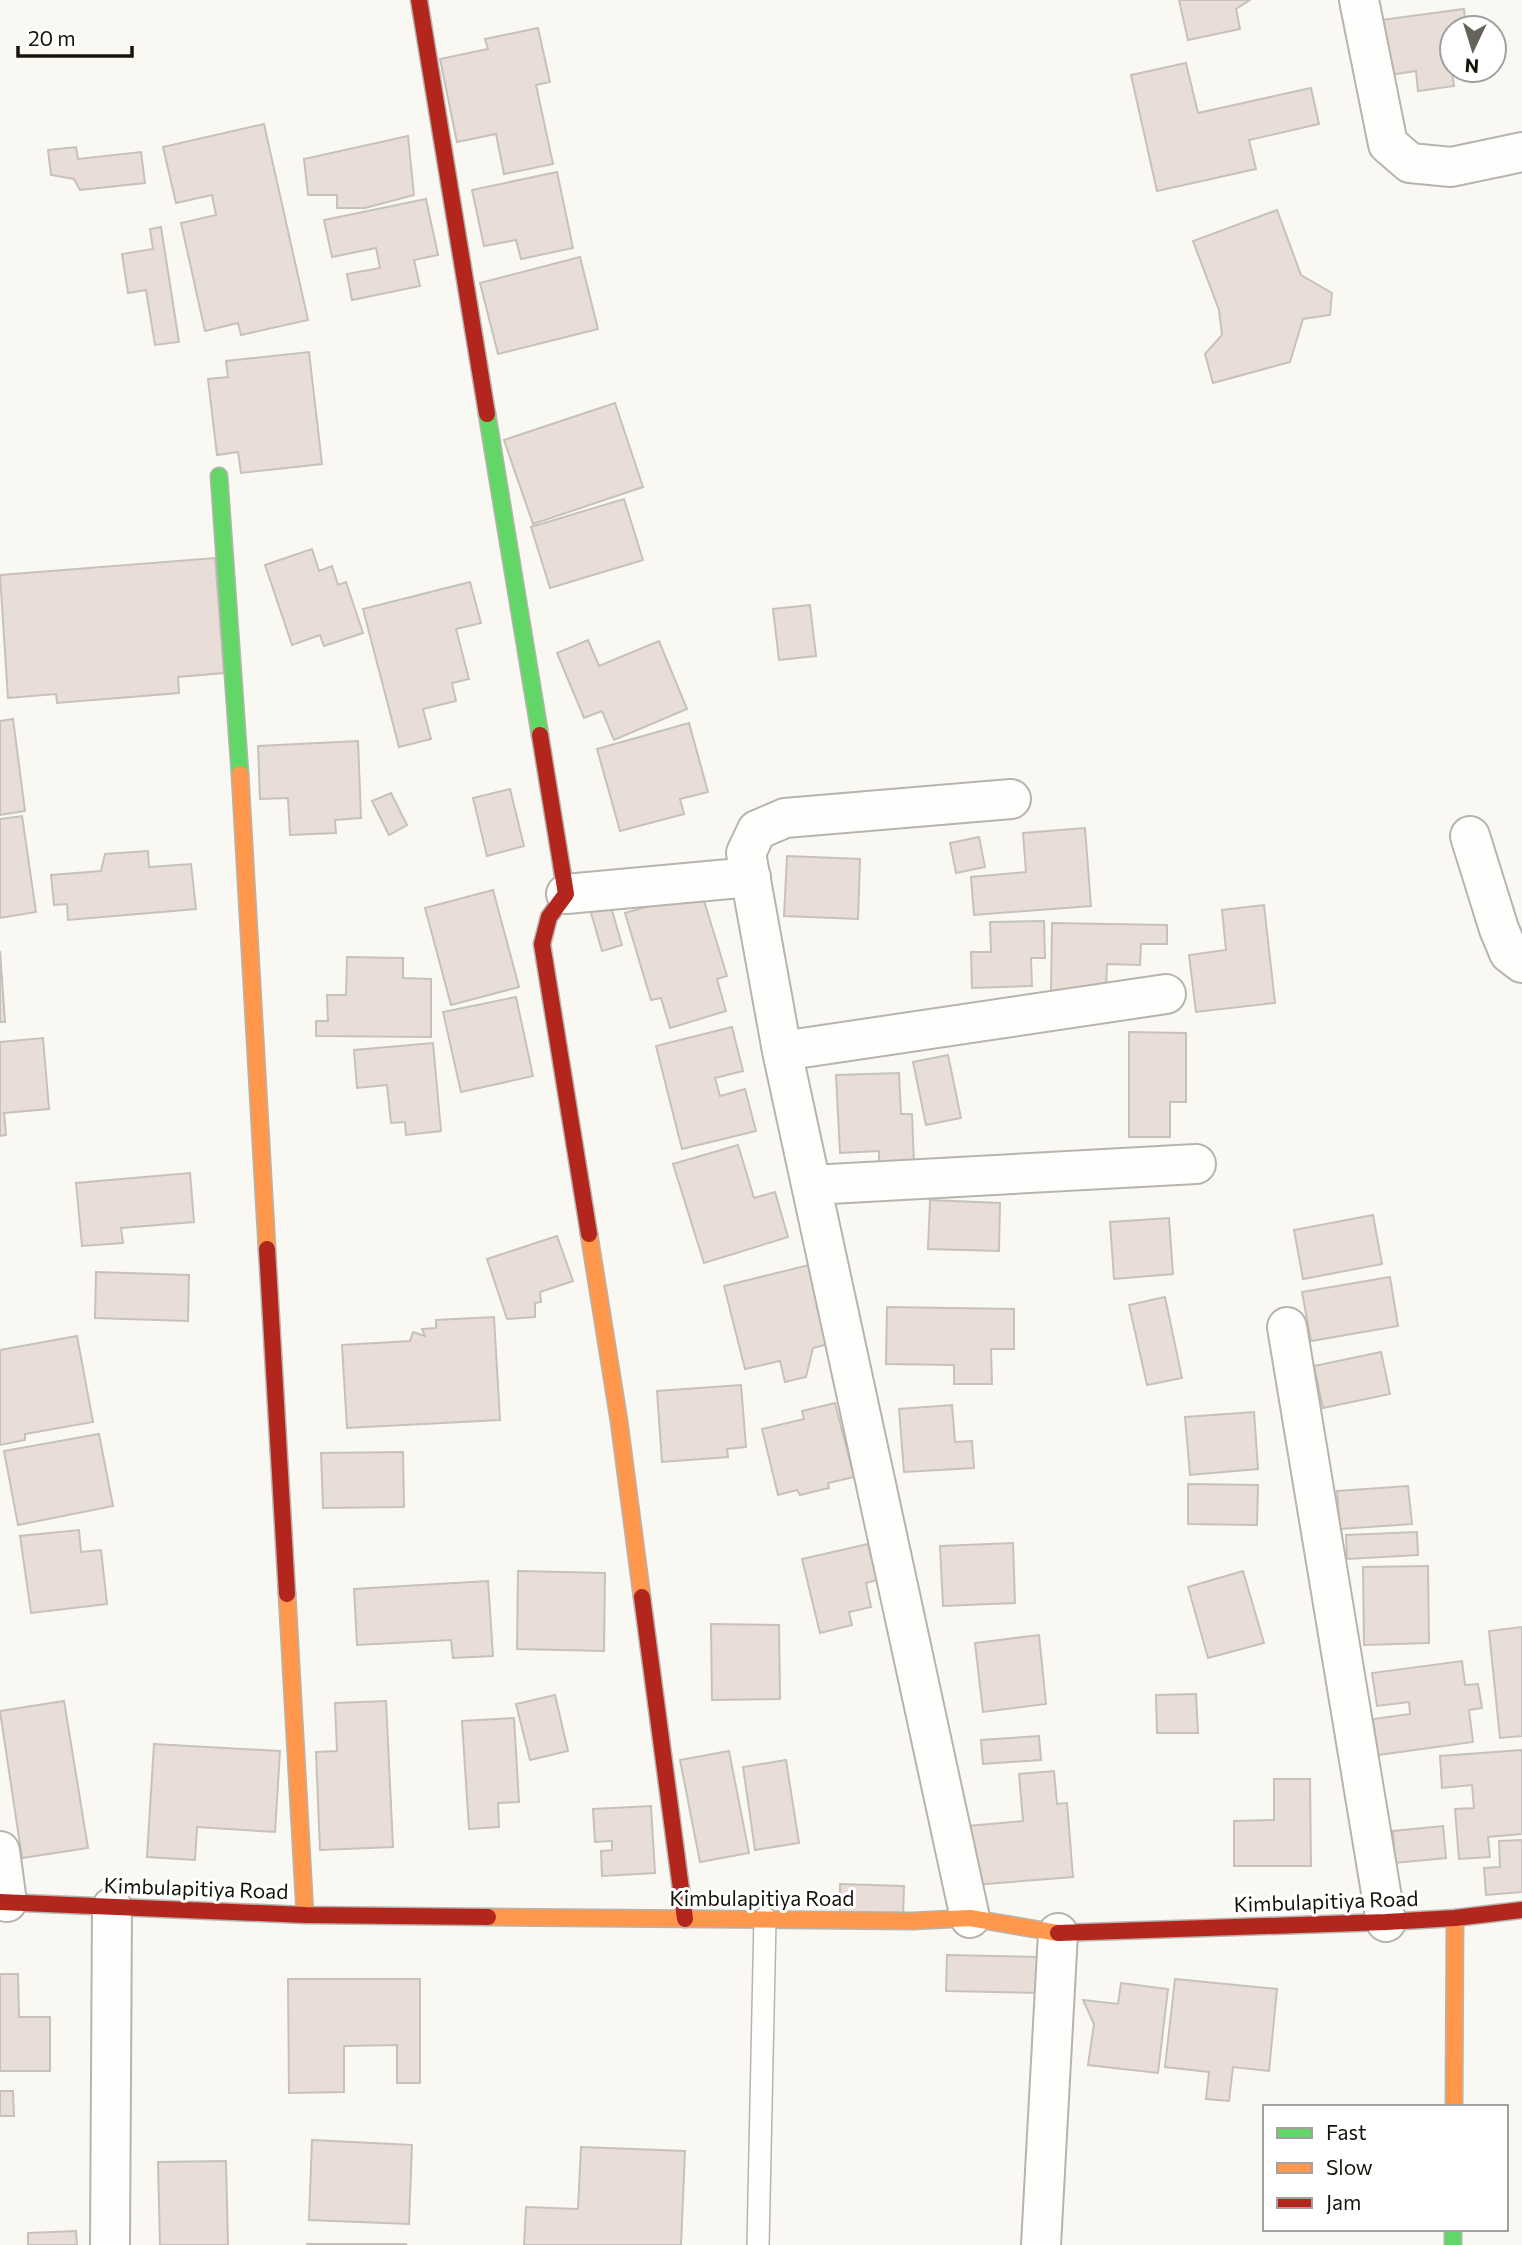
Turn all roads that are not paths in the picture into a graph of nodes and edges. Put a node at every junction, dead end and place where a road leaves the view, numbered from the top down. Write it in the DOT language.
graph roads {
  1 [pos="419,0"];
  2 [pos="1359,0"];
  3 [pos="1522,152"];
  4 [pos="219,476"];
  5 [pos="1011,799"];
  6 [pos="1470,836"];
  7 [pos="751,877"];
  8 [pos="566,894"];
  9 [pos="1522,963"];
  10 [pos="1166,994"];
  11 [pos="782,1051"];
  12 [pos="1196,1164"];
  13 [pos="811,1185"];
  14 [pos="1287,1327"];
  15 [pos="0,1851"];
  16 [pos="4,1902"];
  17 [pos="112,1907"];
  18 [pos="1522,1910"];
  19 [pos="305,1915"];
  20 [pos="970,1917"];
  21 [pos="765,1918"];
  22 [pos="1455,1918"];
  23 [pos="685,1919"];
  24 [pos="1386,1922"];
  25 [pos="1058,1933"];
  26 [pos="1454,2105"];
  27 [pos="110,2245"];
  28 [pos="758,2245"];
  29 [pos="1041,2245"];
  1 -- 8 [label="street"];
  2 -- 3 [label="street"];
  4 -- 19 [label="street"];
  5 -- 7 [label="street"];
  6 -- 9 [label="street"];
  7 -- 8 [label="street"];
  7 -- 11 [label="street"];
  8 -- 23 [label="street"];
  10 -- 11 [label="street"];
  11 -- 13 [label="street"];
  12 -- 13 [label="street"];
  13 -- 20 [label="street"];
  14 -- 24 [label="street"];
  15 -- 16 [label="street"];
  16 -- 17 [label="street, Kimbulapitiya Road"];
  17 -- 19 [label="street, Kimbulapitiya Road"];
  17 -- 27 [label="street"];
  18 -- 22 [label="street, Kimbulapitiya Road"];
  19 -- 23 [label="street, Kimbulapitiya Road"];
  20 -- 21 [label="street, Kimbulapitiya Road"];
  20 -- 25 [label="street, Kimbulapitiya Road"];
  21 -- 23 [label="street, Kimbulapitiya Road"];
  21 -- 28 [label="lane"];
  22 -- 24 [label="street, Kimbulapitiya Road"];
  22 -- 26 [label="street"];
  24 -- 25 [label="street, Kimbulapitiya Road"];
  25 -- 29 [label="street"];
}
